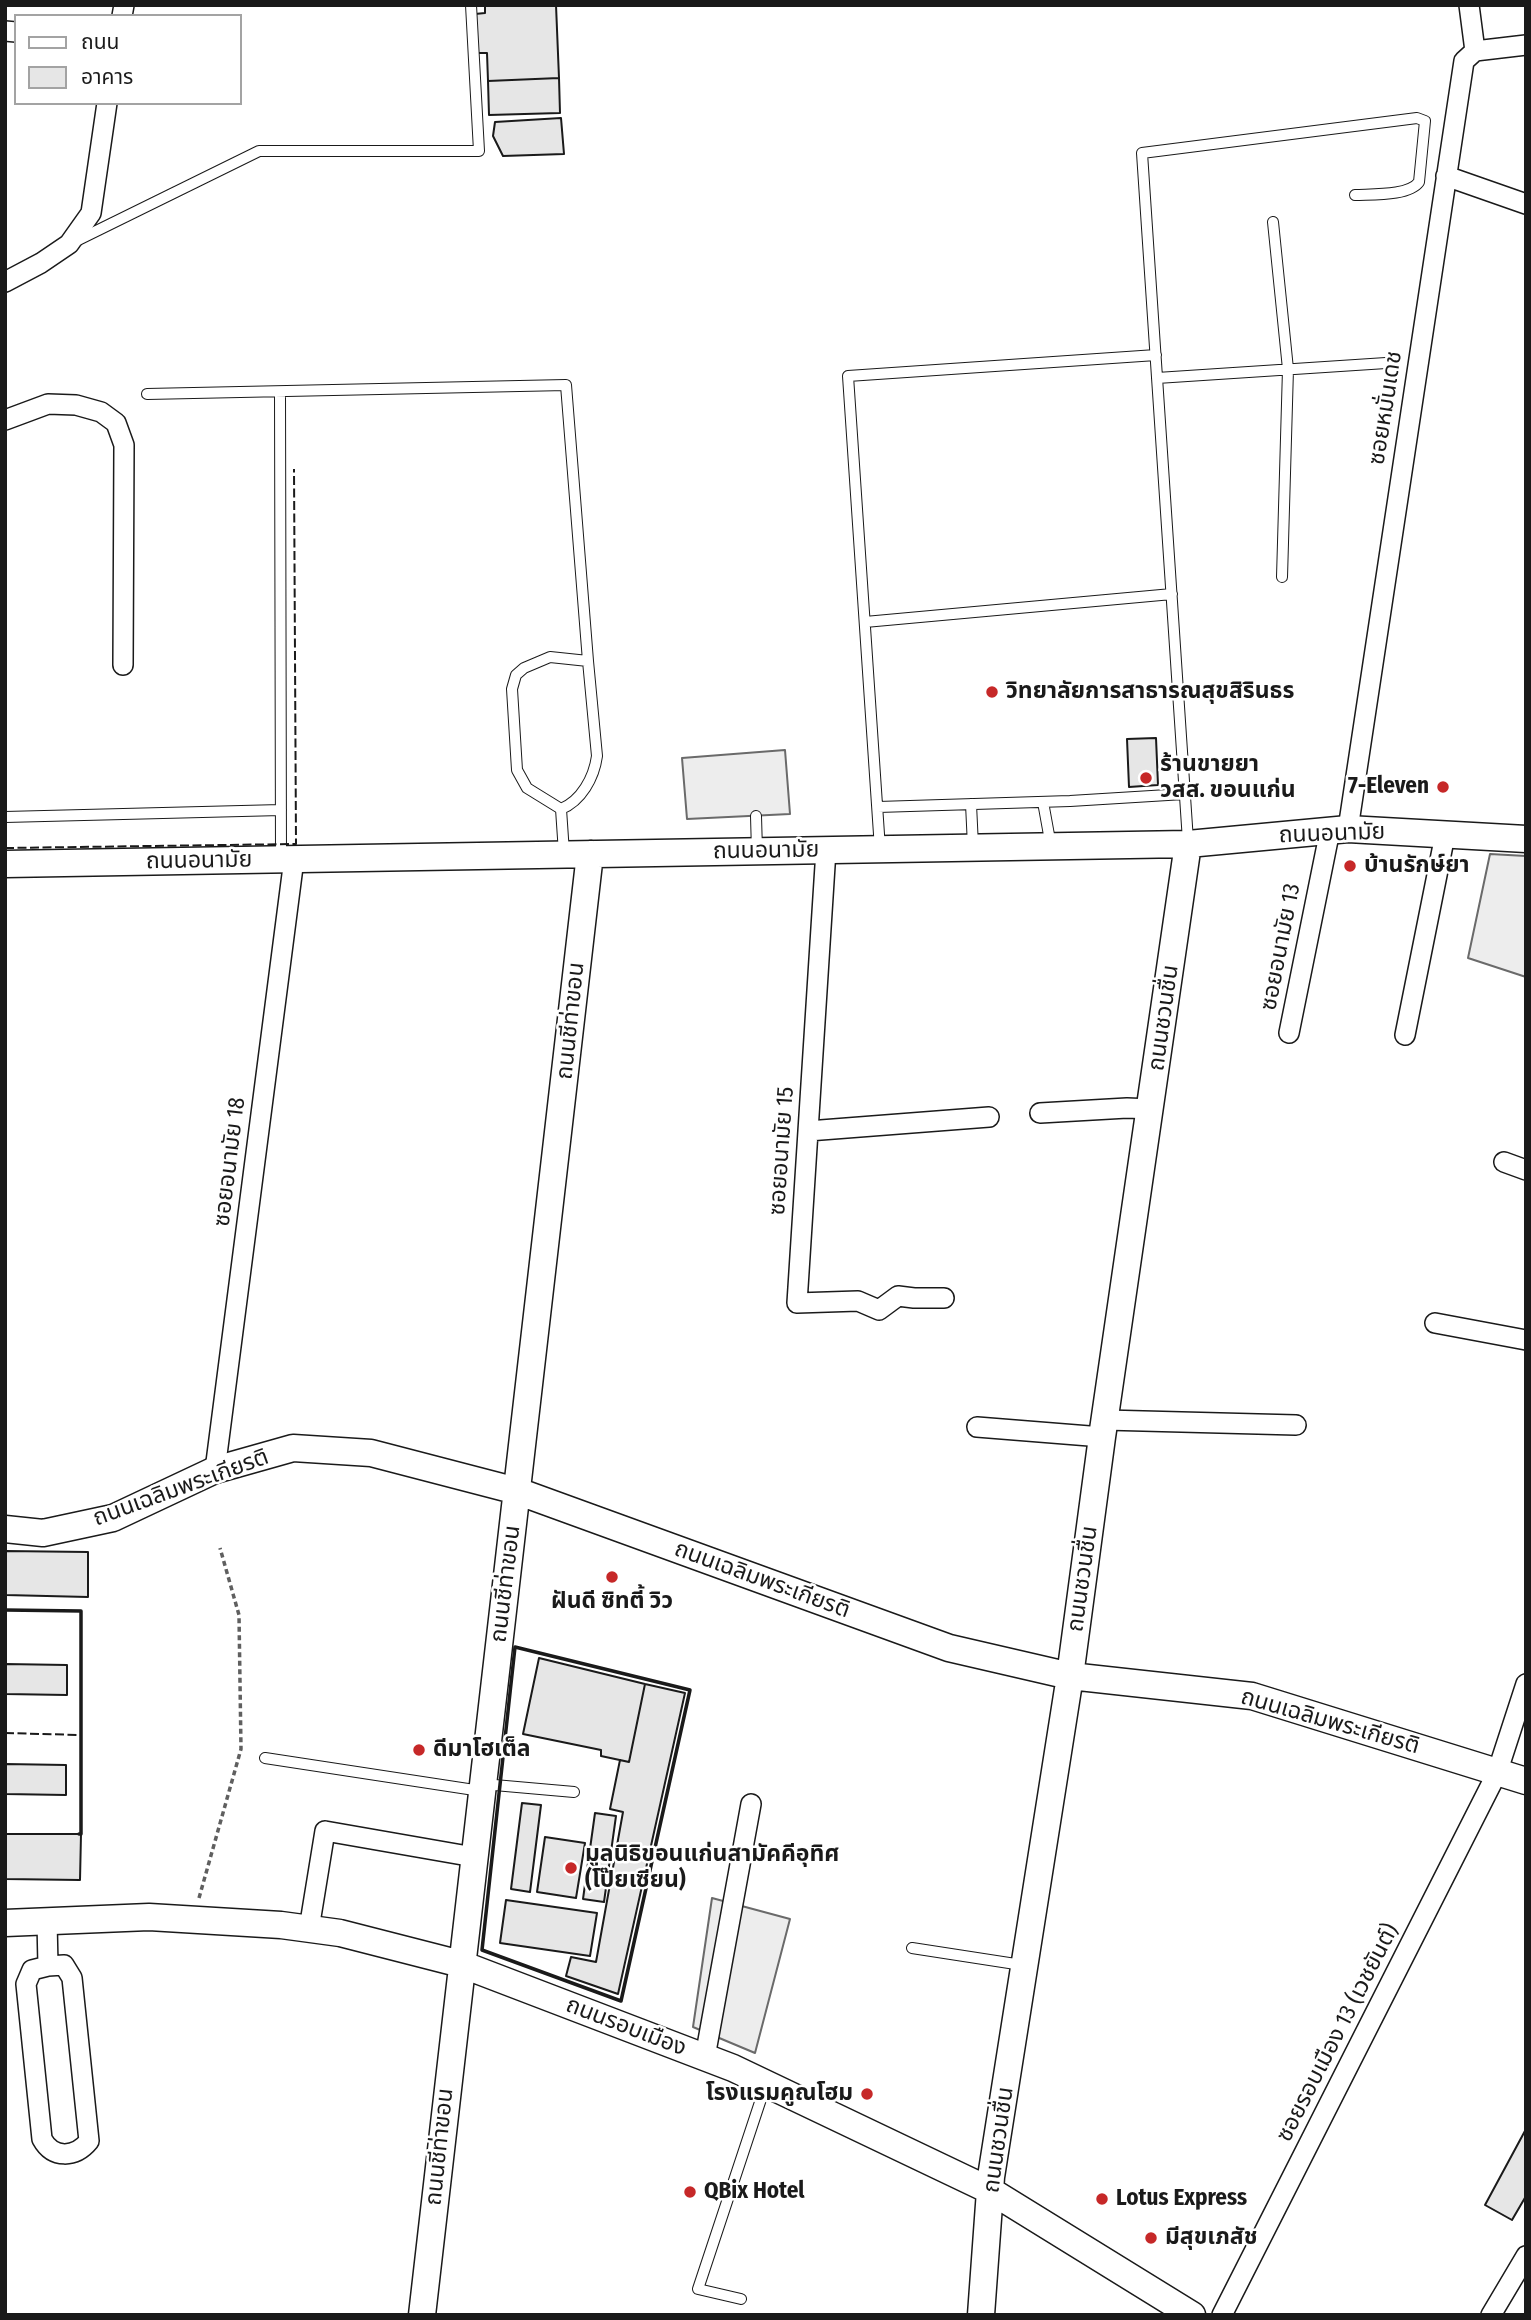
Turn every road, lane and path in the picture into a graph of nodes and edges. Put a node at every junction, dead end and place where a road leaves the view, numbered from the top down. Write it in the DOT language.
graph roads {
  1 [pos="471,5"];
  2 [pos="1469,5"];
  3 [pos="1526,45"];
  4 [pos="1475,51"];
  5 [pos="107,105"];
  6 [pos="1446,176"];
  7 [pos="1355,195"];
  8 [pos="1526,204"];
  9 [pos="1273,222"];
  10 [pos="69,244"];
  11 [pos="5,282"];
  12 [pos="1156,355"];
  13 [pos="1386,363"];
  14 [pos="1288,369"];
  15 [pos="1157,378"];
  16 [pos="280,392"];
  17 [pos="147,394"];
  18 [pos="5,420"];
  19 [pos="1282,578"];
  20 [pos="1172,594"];
  21 [pos="865,622"];
  22 [pos="588,661"];
  23 [pos="123,665"];
  24 [pos="1184,794"];
  25 [pos="1043,802"];
  26 [pos="971,804"];
  27 [pos="878,807"];
  28 [pos="561,809"];
  29 [pos="281,810"];
  30 [pos="756,816"];
  31 [pos="5,817"];
  32 [pos="1339,830"];
  33 [pos="1445,835"];
  34 [pos="1526,839"];
  35 [pos="1188,844"];
  36 [pos="1051,847"];
  37 [pos="974,848"];
  38 [pos="880,849"];
  39 [pos="825,850"];
  40 [pos="757,851"];
  41 [pos="577,854"];
  42 [pos="287,859"];
  43 [pos="5,864"];
  44 [pos="1289,1033"];
  45 [pos="1405,1035"];
  46 [pos="1151,1109"];
  47 [pos="1040,1113"];
  48 [pos="989,1117"];
  49 [pos="808,1131"];
  50 [pos="1503,1162"];
  51 [pos="1526,1170"];
  52 [pos="944,1298"];
  53 [pos="1435,1323"];
  54 [pos="1526,1340"];
  55 [pos="1296,1424"];
  56 [pos="977,1427"];
  57 [pos="1103,1429"];
  58 [pos="215,1470"];
  59 [pos="517,1491"];
  60 [pos="5,1529"];
  61 [pos="220,1548"];
  62 [pos="1070,1675"];
  63 [pos="1526,1684"];
  64 [pos="265,1758"];
  65 [pos="1497,1773"];
  66 [pos="1526,1781"];
  67 [pos="482,1787"];
  68 [pos="573,1792"];
  69 [pos="751,1804"];
  70 [pos="474,1857"];
  71 [pos="194,1918"];
  72 [pos="47,1921"];
  73 [pos="5,1923"];
  74 [pos="309,1929"];
  75 [pos="912,1948"];
  76 [pos="461,1964"];
  77 [pos="48,1966"];
  78 [pos="1026,1966"];
  79 [pos="705,2057"];
  80 [pos="766,2084"];
  81 [pos="991,2191"];
  82 [pos="1526,2256"];
  83 [pos="741,2299"];
  84 [pos="422,2315"];
  85 [pos="981,2315"];
  86 [pos="1192,2315"];
  87 [pos="1222,2315"];
  88 [pos="1491,2315"];
  1 -- 10 [label="lane"];
  2 -- 4 [label="street"];
  3 -- 4 [label="street"];
  4 -- 6 [label="street, ซอยหมั่นเดช"];
  5 -- 10 [label="street"];
  6 -- 8 [label="street"];
  6 -- 32 [label="street, ซอยหมั่นเดช"];
  7 -- 12 [label="lane"];
  9 -- 14 [label="lane"];
  10 -- 11 [label="street"];
  12 -- 15 [label="lane"];
  12 -- 21 [label="lane"];
  13 -- 14 [label="lane"];
  14 -- 15 [label="lane"];
  14 -- 19 [label="lane"];
  15 -- 20 [label="lane"];
  16 -- 17 [label="lane"];
  16 -- 22 [label="lane"];
  16 -- 29 [label="lane"];
  18 -- 23 [label="street"];
  20 -- 21 [label="lane"];
  20 -- 24 [label="lane"];
  21 -- 27 [label="lane"];
  22 -- 28 [label="lane"];
  22 -- 28 [label="lane"];
  24 -- 25 [label="lane"];
  24 -- 35 [label="lane"];
  25 -- 26 [label="lane"];
  25 -- 36 [label="lane"];
  26 -- 27 [label="lane"];
  26 -- 37 [label="lane"];
  27 -- 38 [label="lane"];
  28 -- 41 [label="lane"];
  29 -- 31 [label="lane"];
  29 -- 42 [label="lane"];
  30 -- 40 [label="lane"];
  32 -- 33 [label="street, ถนนอนามัย"];
  32 -- 35 [label="street, ถนนอนามัย"];
  32 -- 44 [label="street, ซอยอนามัย 13"];
  33 -- 34 [label="street, ถนนอนามัย"];
  33 -- 45 [label="street"];
  35 -- 36 [label="street, ถนนอนามัย"];
  35 -- 46 [label="street, ถนนชวนชื่น"];
  36 -- 37 [label="street, ถนนอนามัย"];
  37 -- 38 [label="street, ถนนอนามัย"];
  38 -- 39 [label="street, ถนนอนามัย"];
  39 -- 40 [label="street, ถนนอนามัย"];
  39 -- 49 [label="street, ซอยอนามัย 15"];
  40 -- 41 [label="street, ถนนอนามัย"];
  41 -- 42 [label="street, ถนนอนามัย"];
  41 -- 59 [label="street, ถนนชีท่าขอน"];
  42 -- 43 [label="street, ถนนอนามัย"];
  42 -- 58 [label="street, ซอยอนามัย 18"];
  46 -- 47 [label="street"];
  46 -- 57 [label="street, ถนนชวนชื่น"];
  48 -- 49 [label="street"];
  49 -- 52 [label="street, ซอยอนามัย 15"];
  50 -- 51 [label="street"];
  53 -- 54 [label="street"];
  55 -- 57 [label="street"];
  56 -- 57 [label="street"];
  57 -- 62 [label="street, ถนนชวนชื่น"];
  58 -- 59 [label="street, ถนนเฉลิมพระเกียรติ"];
  58 -- 60 [label="street, ถนนเฉลิมพระเกียรติ"];
  59 -- 62 [label="street, ถนนเฉลิมพระเกียรติ"];
  59 -- 67 [label="street, ถนนชีท่าขอน"];
  61 -- 71 [label="path"];
  62 -- 65 [label="street, ถนนเฉลิมพระเกียรติ"];
  62 -- 78 [label="street, ถนนชวนชื่น"];
  63 -- 65 [label="street, ซอยรอบเมือง 13 (เวชยันต์)"];
  64 -- 67 [label="lane"];
  65 -- 66 [label="street, ถนนเฉลิมพระเกียรติ"];
  65 -- 87 [label="street, ซอยรอบเมือง 13 (เวชยันต์)"];
  67 -- 68 [label="lane"];
  67 -- 70 [label="street, ถนนชีท่าขอน"];
  69 -- 79 [label="street"];
  70 -- 74 [label="street"];
  70 -- 76 [label="street, ถนนชีท่าขอน"];
  71 -- 72 [label="street, ถนนรอบเมือง"];
  71 -- 74 [label="street, ถนนรอบเมือง"];
  72 -- 73 [label="street, ถนนรอบเมือง"];
  72 -- 77 [label="street"];
  74 -- 76 [label="street, ถนนรอบเมือง"];
  75 -- 78 [label="lane"];
  76 -- 79 [label="street, ถนนรอบเมือง"];
  76 -- 84 [label="street, ถนนชีท่าขอน"];
  77 -- 77 [label="street"];
  78 -- 81 [label="street, ถนนชวนชื่น"];
  79 -- 80 [label="street, ถนนรอบเมือง"];
  80 -- 81 [label="street, ถนนรอบเมือง"];
  80 -- 83 [label="lane"];
  81 -- 85 [label="street, ถนนชวนชื่น"];
  81 -- 86 [label="street, ถนนรอบเมือง"];
  82 -- 88 [label="street"];
}
